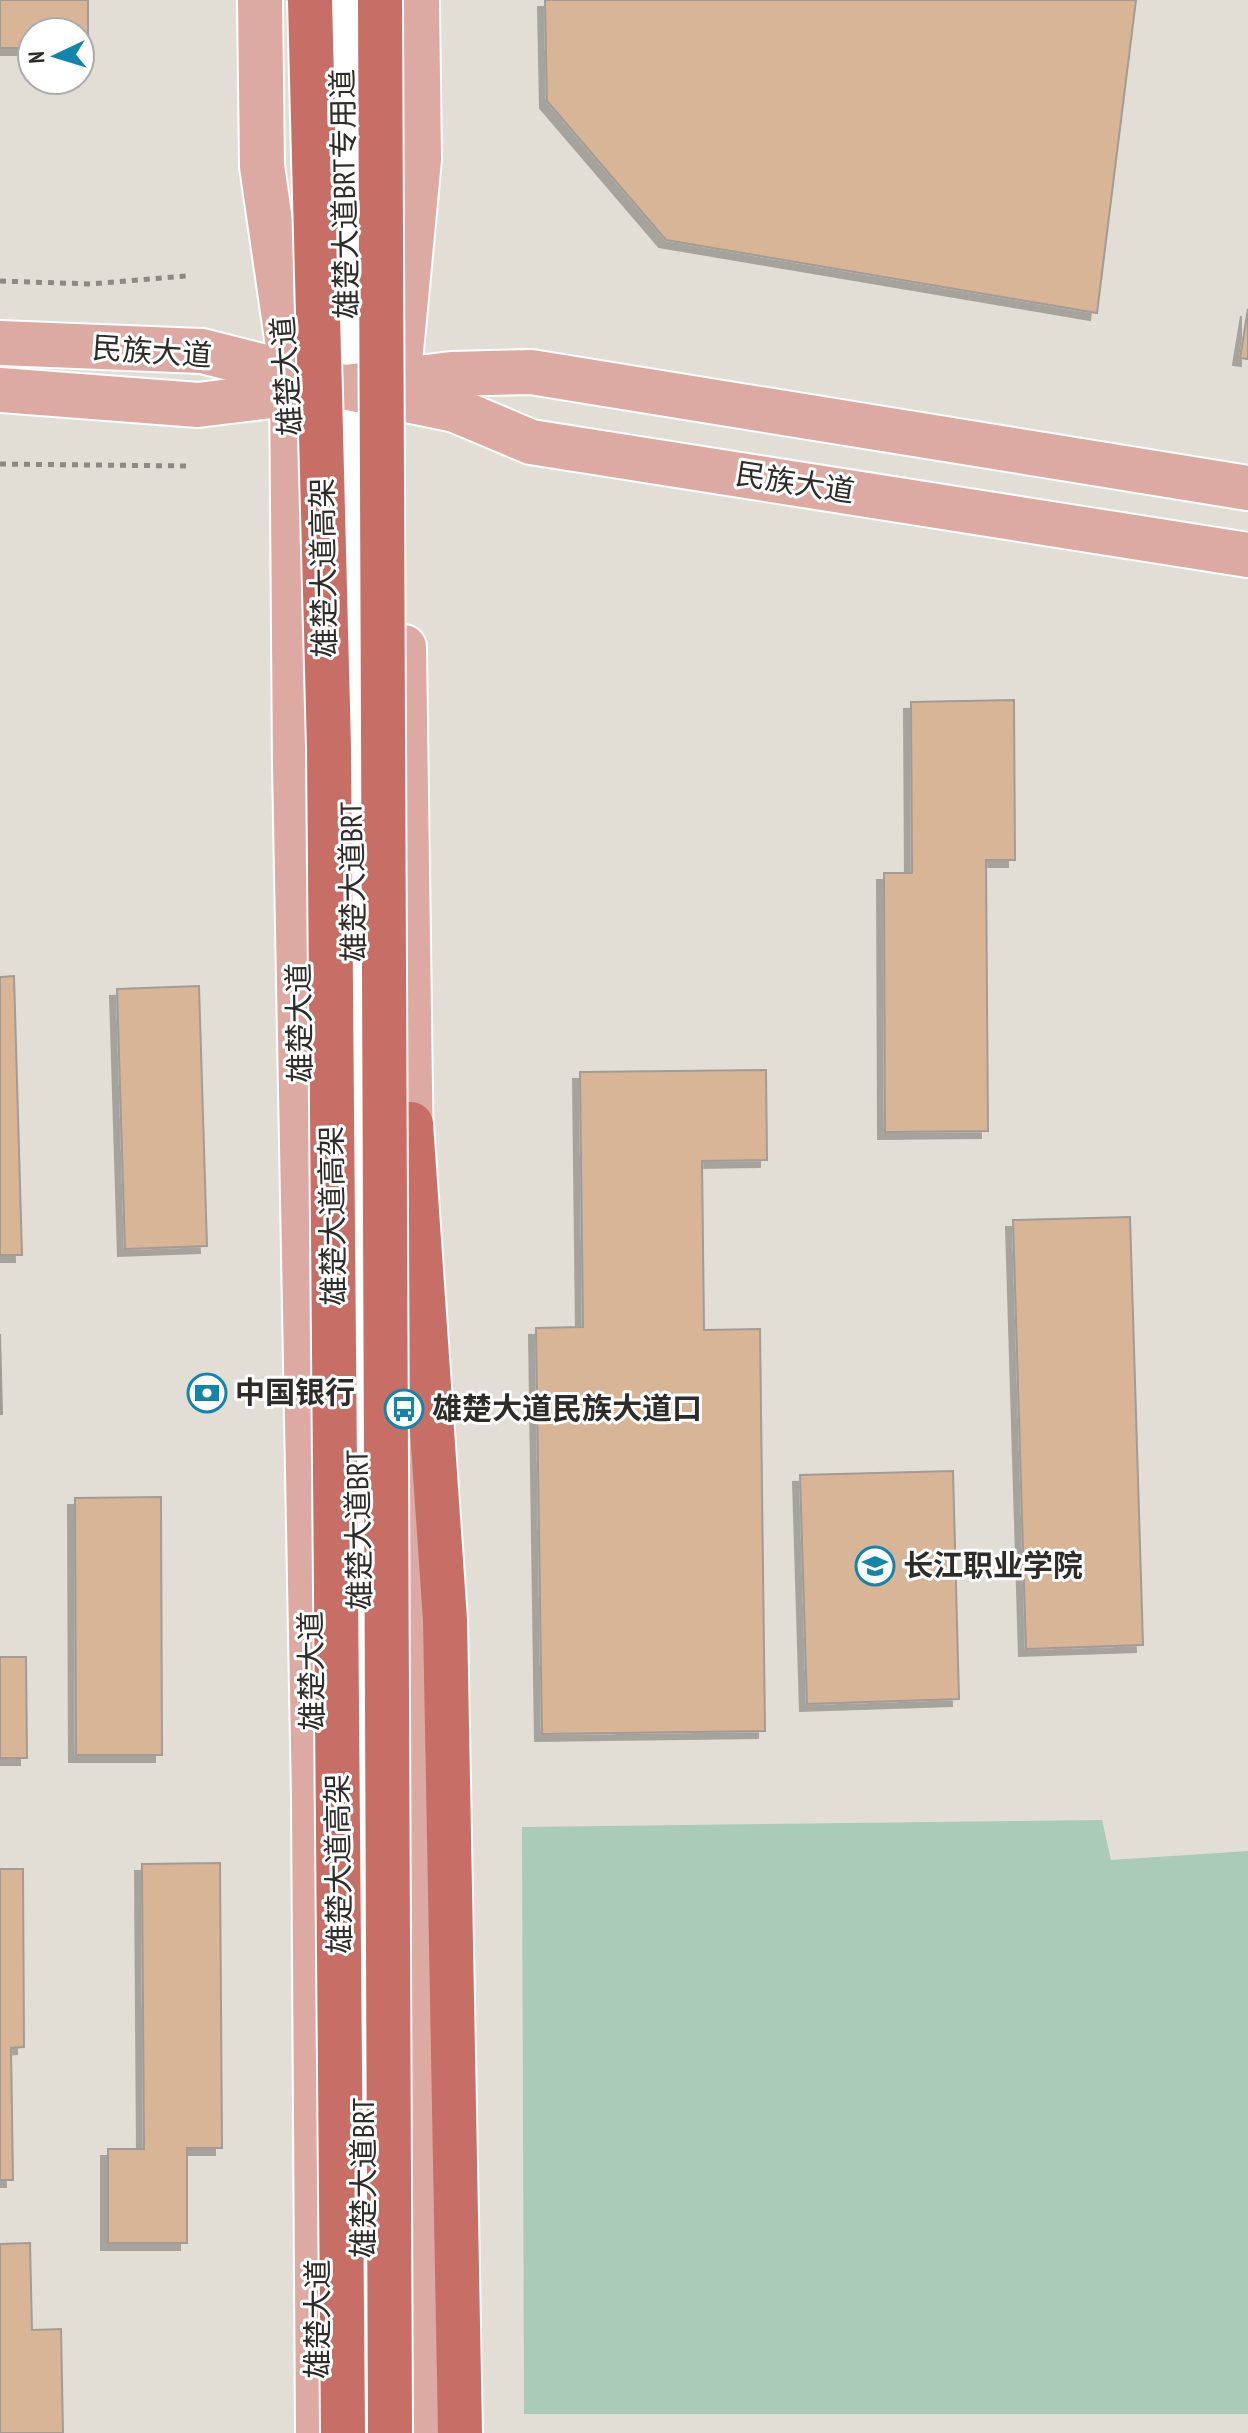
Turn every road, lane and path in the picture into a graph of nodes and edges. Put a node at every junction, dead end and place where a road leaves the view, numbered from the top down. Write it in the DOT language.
graph roads {
  1 [pos="260,0"];
  2 [pos="310,0"];
  3 [pos="341,0"];
  4 [pos="380,0"];
  5 [pos="417,0"];
  6 [pos="186,276"];
  7 [pos="0,281"];
  8 [pos="0,343"];
  9 [pos="292,384"];
  10 [pos="348,388"];
  11 [pos="398,389"];
  12 [pos="0,390"];
  13 [pos="0,464"];
  14 [pos="186,466"];
  15 [pos="1248,488"];
  16 [pos="1248,555"];
  17 [pos="411,1124"];
  18 [pos="318,2433"];
  19 [pos="343,2433"];
  20 [pos="365,2433"];
  21 [pos="390,2433"];
  22 [pos="418,2433"];
  23 [pos="460,2433"];
  1 -- 9 [label="main road, 雄楚大道"];
  2 -- 19 [label="highway, 雄楚大道高架, bridge"];
  3 -- 10 [label="lane, 雄楚大道BRT专用道"];
  4 -- 21 [label="highway, 雄楚大道高架, bridge"];
  5 -- 11 [label="main road"];
  6 -- 7 [label="path"];
  8 -- 9 [label="main road, 民族大道"];
  9 -- 10 [label="main road, 民族大道"];
  9 -- 12 [label="main road, 民族大道"];
  9 -- 18 [label="main road, 雄楚大道"];
  10 -- 11 [label="main road, 民族大道"];
  10 -- 20 [label="lane, 雄楚大道BRT"];
  11 -- 15 [label="main road, 民族大道"];
  11 -- 16 [label="main road, 民族大道"];
  11 -- 17 [label="main road"];
  13 -- 14 [label="path"];
  17 -- 22 [label="main road"];
  17 -- 23 [label="highway"];
}
